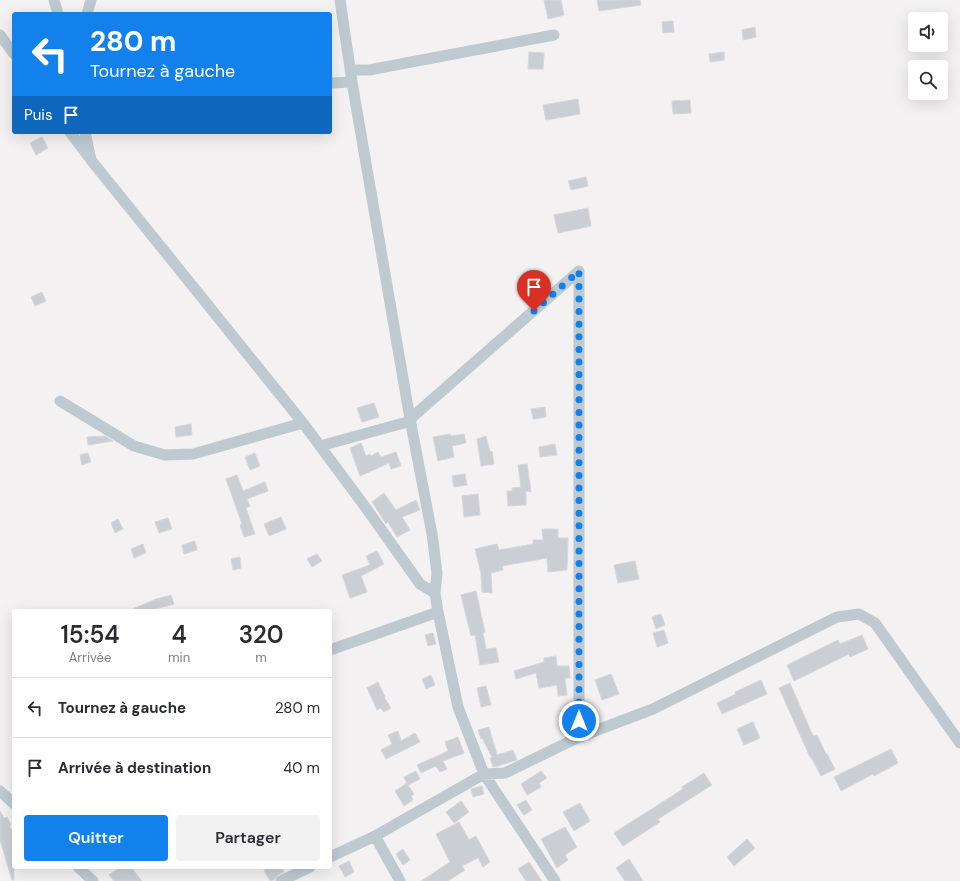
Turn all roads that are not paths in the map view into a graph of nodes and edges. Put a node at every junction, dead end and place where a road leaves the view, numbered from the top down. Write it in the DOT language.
graph roads {
  1 [pos="54,0"];
  2 [pos="91,0"];
  3 [pos="340,0"];
  4 [pos="57,12"];
  5 [pos="88,12"];
  6 [pos="0,35"];
  7 [pos="554,35"];
  8 [pos="12,51"];
  9 [pos="350,70"];
  10 [pos="352,82"];
  11 [pos="332,83"];
  12 [pos="71,134"];
  13 [pos="85,134"];
  14 [pos="90,160"];
  15 [pos="60,401"];
  16 [pos="411,420"];
  17 [pos="303,424"];
  18 [pos="320,446"];
  19 [pos="435,593"];
  20 [pos="438,612"];
  21 [pos="332,649"];
  22 [pos="579,737"];
  23 [pos="960,743"];
  24 [pos="484,774"];
  25 [pos="0,791"];
  26 [pos="12,802"];
  27 [pos="375,836"];
  28 [pos="332,856"];
  29 [pos="80,869"];
  30 [pos="306,869"];
  31 [pos="92,881"];
  32 [pos="281,881"];
  33 [pos="400,881"];
  34 [pos="555,881"];
  1 -- 4 [label="street"];
  2 -- 5 [label="street"];
  3 -- 9 [label="street"];
  6 -- 8 [label="street"];
  7 -- 9 [label="street"];
  9 -- 10 [label="street"];
  10 -- 11 [label="street"];
  10 -- 16 [label="street"];
  12 -- 14 [label="street"];
  13 -- 14 [label="street"];
  14 -- 17 [label="street"];
  15 -- 17 [label="street"];
  16 -- 18 [label="street"];
  16 -- 19 [label="street"];
  16 -- 22 [label="street"];
  17 -- 18 [label="street"];
  18 -- 19 [label="street"];
  19 -- 20 [label="street"];
  20 -- 21 [label="street"];
  20 -- 24 [label="street"];
  22 -- 23 [label="street"];
  22 -- 24 [label="street"];
  24 -- 27 [label="street"];
  24 -- 34 [label="street"];
  25 -- 26 [label="street"];
  27 -- 28 [label="street"];
  27 -- 33 [label="street"];
  29 -- 31 [label="street"];
  30 -- 32 [label="street"];
}
